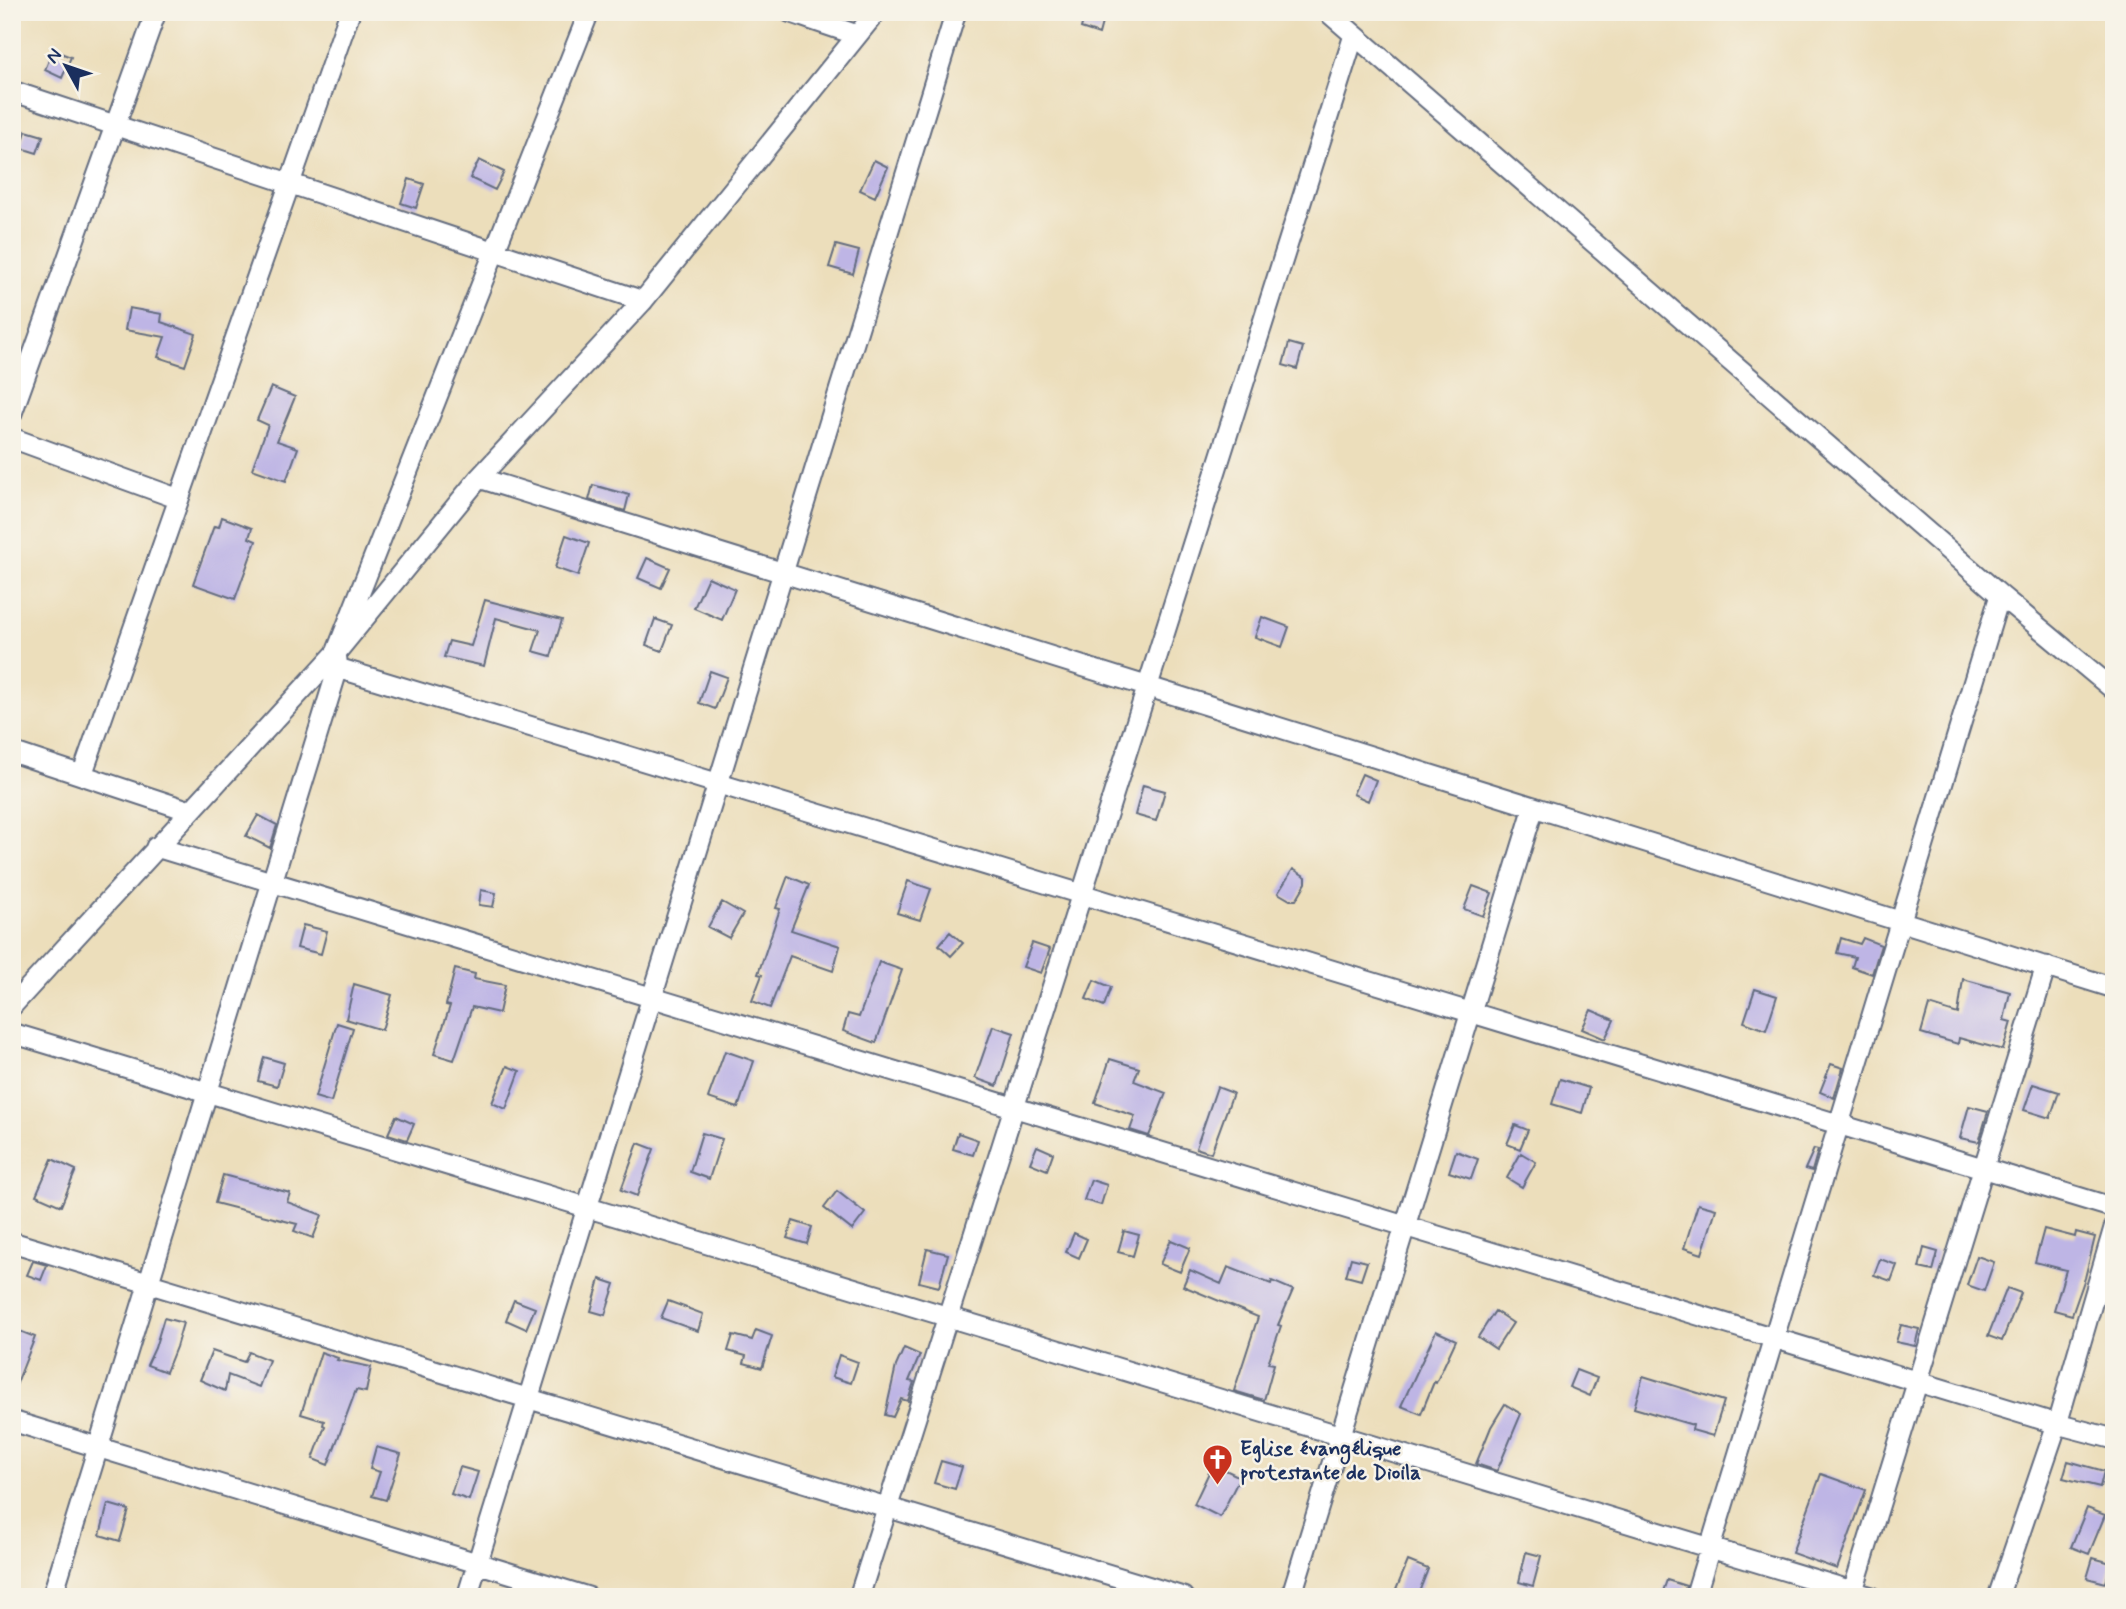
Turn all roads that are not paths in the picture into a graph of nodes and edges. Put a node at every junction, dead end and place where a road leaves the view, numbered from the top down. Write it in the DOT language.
graph roads {
  1 [pos="156,12"];
  2 [pos="350,12"];
  3 [pos="589,12"];
  4 [pos="789,12"];
  5 [pos="876,12"];
  6 [pos="956,12"];
  7 [pos="1328,12"];
  8 [pos="857,35"];
  9 [pos="1354,35"];
  10 [pos="12,91"];
  11 [pos="115,125"];
  12 [pos="289,183"];
  13 [pos="494,252"];
  14 [pos="643,301"];
  15 [pos="12,413"];
  16 [pos="12,438"];
  17 [pos="479,478"];
  18 [pos="179,499"];
  19 [pos="783,573"];
  20 [pos="2000,595"];
  21 [pos="337,661"];
  22 [pos="1147,687"];
  23 [pos="2114,691"];
  24 [pos="12,752"];
  25 [pos="82,775"];
  26 [pos="718,783"];
  27 [pos="1534,807"];
  28 [pos="190,811"];
  29 [pos="156,847"];
  30 [pos="272,882"];
  31 [pos="1082,894"];
  32 [pos="1903,922"];
  33 [pos="2046,966"];
  34 [pos="2114,988"];
  35 [pos="652,997"];
  36 [pos="12,1006"];
  37 [pos="1471,1012"];
  38 [pos="12,1033"];
  39 [pos="208,1092"];
  40 [pos="1014,1107"];
  41 [pos="1841,1124"];
  42 [pos="1983,1167"];
  43 [pos="587,1208"];
  44 [pos="2114,1208"];
  45 [pos="1405,1226"];
  46 [pos="2114,1228"];
  47 [pos="12,1242"];
  48 [pos="149,1283"];
  49 [pos="948,1317"];
  50 [pos="1775,1338"];
  51 [pos="1917,1381"];
  52 [pos="529,1398"];
  53 [pos="12,1421"];
  54 [pos="2057,1424"];
  55 [pos="1340,1436"];
  56 [pos="2114,1439"];
  57 [pos="98,1447"];
  58 [pos="888,1507"];
  59 [pos="1710,1548"];
  60 [pos="478,1563"];
  61 [pos="1852,1594"];
  62 [pos="52,1597"];
  63 [pos="467,1597"];
  64 [pos="587,1597"];
  65 [pos="859,1597"];
  66 [pos="1183,1597"];
  67 [pos="1291,1597"];
  68 [pos="1695,1597"];
  69 [pos="1872,1597"];
  70 [pos="1998,1597"];
  1 -- 11 [label="street"];
  2 -- 12 [label="street"];
  3 -- 13 [label="street"];
  4 -- 8 [label="street"];
  5 -- 8 [label="street"];
  6 -- 19 [label="street"];
  7 -- 9 [label="street"];
  8 -- 14 [label="street"];
  9 -- 20 [label="street"];
  9 -- 22 [label="street"];
  10 -- 11 [label="street"];
  11 -- 12 [label="street"];
  11 -- 15 [label="street"];
  12 -- 13 [label="street"];
  12 -- 18 [label="street"];
  13 -- 14 [label="street"];
  13 -- 21 [label="street"];
  14 -- 17 [label="street"];
  16 -- 18 [label="street"];
  17 -- 19 [label="street"];
  17 -- 21 [label="street"];
  18 -- 25 [label="street"];
  19 -- 22 [label="street"];
  19 -- 26 [label="street"];
  20 -- 23 [label="street"];
  20 -- 32 [label="street"];
  21 -- 26 [label="street"];
  21 -- 28 [label="street"];
  21 -- 30 [label="street"];
  22 -- 27 [label="street"];
  22 -- 31 [label="street"];
  24 -- 25 [label="street"];
  25 -- 28 [label="street"];
  26 -- 31 [label="street"];
  26 -- 35 [label="street"];
  27 -- 32 [label="street"];
  27 -- 37 [label="street"];
  28 -- 29 [label="street"];
  29 -- 30 [label="street"];
  29 -- 36 [label="street"];
  30 -- 35 [label="street"];
  30 -- 39 [label="street"];
  31 -- 37 [label="street"];
  31 -- 40 [label="street"];
  32 -- 33 [label="street"];
  32 -- 41 [label="street"];
  33 -- 34 [label="street"];
  33 -- 42 [label="street"];
  35 -- 40 [label="street"];
  35 -- 43 [label="street"];
  37 -- 41 [label="street"];
  37 -- 45 [label="street"];
  38 -- 39 [label="street"];
  39 -- 43 [label="street"];
  39 -- 48 [label="street"];
  40 -- 45 [label="street"];
  40 -- 49 [label="street"];
  41 -- 42 [label="street"];
  41 -- 50 [label="street"];
  42 -- 44 [label="street"];
  42 -- 51 [label="street"];
  43 -- 49 [label="street"];
  43 -- 52 [label="street"];
  45 -- 50 [label="street"];
  45 -- 55 [label="street"];
  46 -- 54 [label="street"];
  47 -- 48 [label="street"];
  48 -- 52 [label="street"];
  48 -- 57 [label="street"];
  49 -- 55 [label="street"];
  49 -- 58 [label="street"];
  50 -- 51 [label="street"];
  50 -- 59 [label="street"];
  51 -- 54 [label="street"];
  51 -- 61 [label="street"];
  52 -- 58 [label="street"];
  52 -- 60 [label="street"];
  53 -- 57 [label="street"];
  54 -- 56 [label="street"];
  54 -- 70 [label="street"];
  55 -- 59 [label="street"];
  55 -- 67 [label="street"];
  57 -- 60 [label="street"];
  57 -- 62 [label="street"];
  58 -- 65 [label="street"];
  58 -- 66 [label="street"];
  59 -- 61 [label="street"];
  59 -- 68 [label="street"];
  60 -- 63 [label="street"];
  60 -- 64 [label="street"];
  61 -- 69 [label="street"];
}
